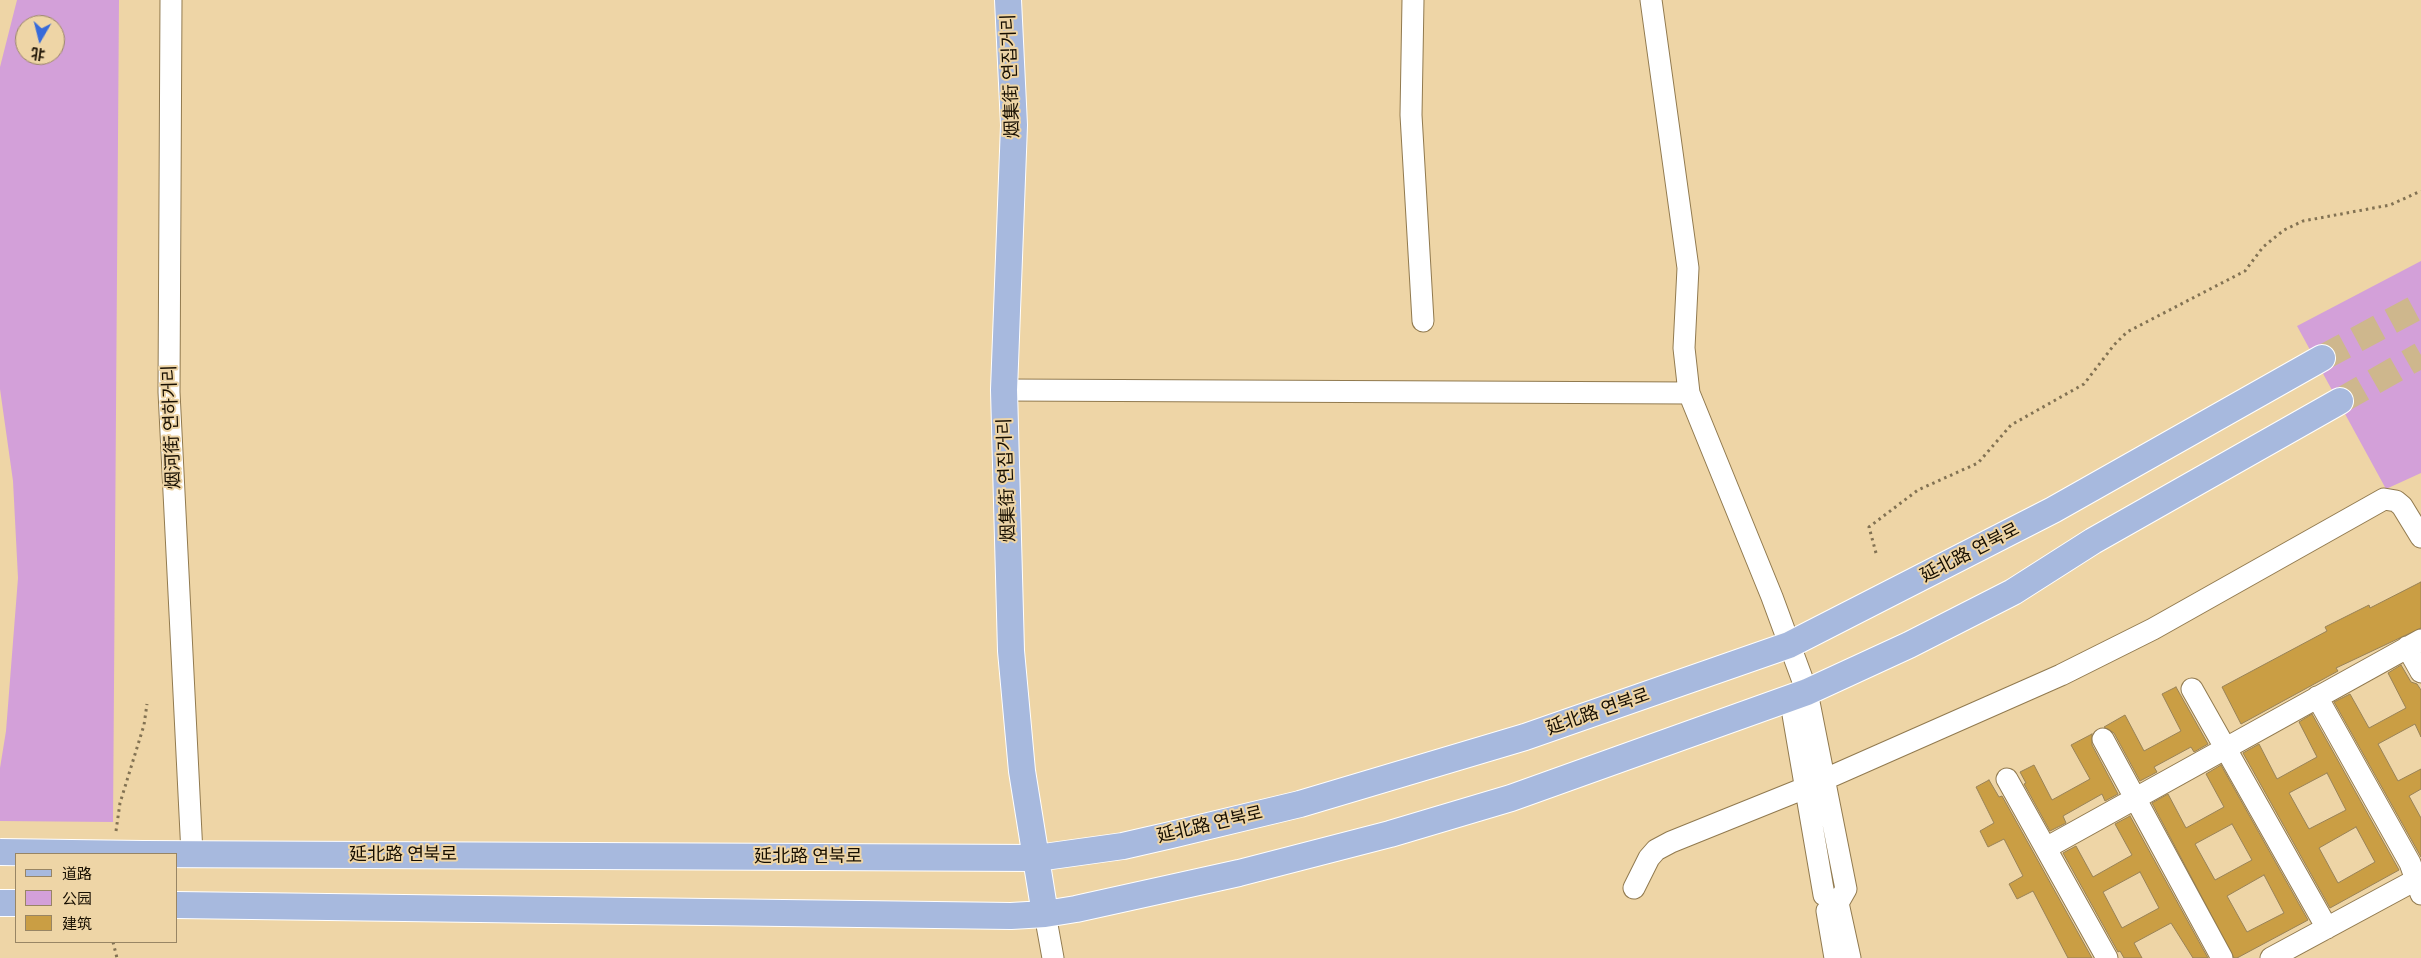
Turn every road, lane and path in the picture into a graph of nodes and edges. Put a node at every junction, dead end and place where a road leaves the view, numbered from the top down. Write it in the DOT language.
graph roads {
  1 [pos="171,0"];
  2 [pos="1008,0"];
  3 [pos="1413,0"];
  4 [pos="1650,0"];
  5 [pos="2421,191"];
  6 [pos="1423,321"];
  7 [pos="2322,358"];
  8 [pos="1004,390"];
  9 [pos="1689,393"];
  10 [pos="2340,401"];
  11 [pos="2421,537"];
  12 [pos="1876,553"];
  13 [pos="2414,644"];
  14 [pos="1789,645"];
  15 [pos="2421,672"];
  16 [pos="2192,689"];
  17 [pos="1798,695"];
  18 [pos="2317,697"];
  19 [pos="146,704"];
  20 [pos="2103,739"];
  21 [pos="2225,748"];
  22 [pos="2007,779"];
  23 [pos="1815,784"];
  24 [pos="2136,797"];
  25 [pos="115,837"];
  26 [pos="2046,848"];
  27 [pos="0,852"];
  28 [pos="72,853"];
  29 [pos="178,854"];
  30 [pos="192,854"];
  31 [pos="1037,858"];
  32 [pos="2419,884"];
  33 [pos="1634,888"];
  34 [pos="0,903"];
  35 [pos="15,903"];
  36 [pos="1838,903"];
  37 [pos="178,905"];
  38 [pos="1045,914"];
  39 [pos="2327,928"];
  40 [pos="113,943"];
  41 [pos="117,958"];
  42 [pos="1053,958"];
  43 [pos="1835,958"];
  44 [pos="1850,958"];
  45 [pos="2107,958"];
  46 [pos="2222,958"];
  47 [pos="2271,958"];
  1 -- 30 [label="street, 烟河街 연하거리"];
  2 -- 8 [label="main road, 烟集街 연집거리"];
  3 -- 6 [label="street"];
  4 -- 9 [label="street"];
  5 -- 12 [label="path"];
  7 -- 14 [label="main road, 延北路 연북로"];
  8 -- 9 [label="street"];
  8 -- 31 [label="main road, 烟集街 연집거리"];
  9 -- 14 [label="street"];
  10 -- 17 [label="main road"];
  11 -- 23 [label="street"];
  13 -- 15 [label="street"];
  13 -- 18 [label="street"];
  14 -- 17 [label="street"];
  14 -- 31 [label="main road, 延北路 연북로"];
  16 -- 21 [label="street"];
  17 -- 23 [label="street"];
  17 -- 38 [label="main road"];
  18 -- 21 [label="street"];
  18 -- 32 [label="street"];
  19 -- 25 [label="path"];
  20 -- 24 [label="street"];
  21 -- 24 [label="street"];
  21 -- 39 [label="street"];
  22 -- 26 [label="street"];
  23 -- 33 [label="street"];
  23 -- 36 [label="street"];
  24 -- 26 [label="street"];
  24 -- 46 [label="street"];
  26 -- 45 [label="street"];
  27 -- 28 [label="main road, 延北路 연북로, bridge"];
  29 -- 30 [label="main road, 延北路 연북로"];
  30 -- 31 [label="main road, 延北路 연북로"];
  31 -- 38 [label="main road, 烟集街 연집거리"];
  32 -- 39 [label="street"];
  34 -- 35 [label="main road"];
  36 -- 43 [label="street"];
  36 -- 44 [label="street"];
  37 -- 38 [label="main road"];
  38 -- 42 [label="street, 烟集街 연집거리"];
  39 -- 47 [label="street"];
  40 -- 41 [label="path"];
}
